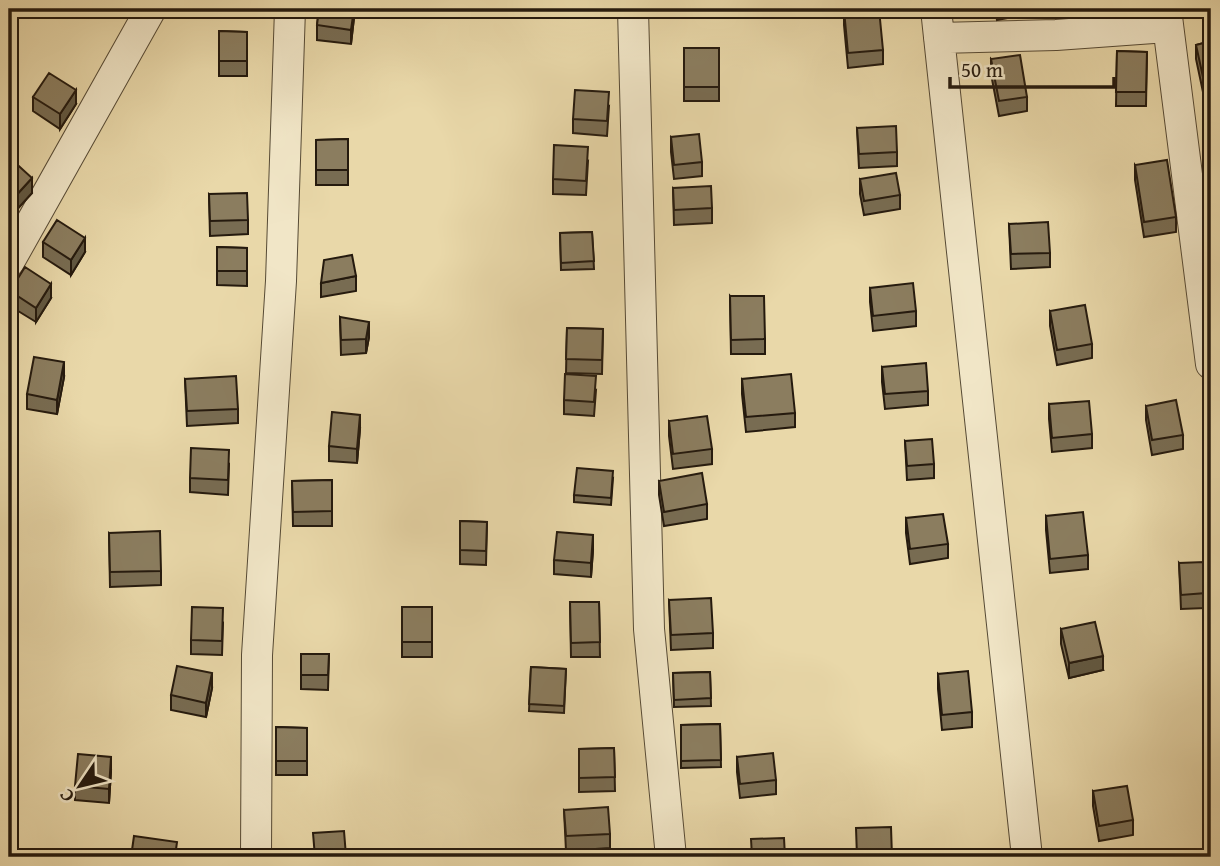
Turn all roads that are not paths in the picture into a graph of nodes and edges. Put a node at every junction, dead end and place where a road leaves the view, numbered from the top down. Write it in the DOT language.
graph roads {
  1 [pos="151,9"];
  2 [pos="290,9"];
  3 [pos="633,9"];
  4 [pos="936,9"];
  5 [pos="1166,18"];
  6 [pos="939,38"];
  7 [pos="9,262"];
  8 [pos="1211,364"];
  9 [pos="256,857"];
  10 [pos="671,857"];
  11 [pos="1027,857"];
  1 -- 7 [label="street"];
  2 -- 9 [label="street"];
  3 -- 10 [label="street"];
  4 -- 6 [label="street"];
  5 -- 6 [label="street"];
  5 -- 8 [label="street"];
  6 -- 11 [label="street"];
}
